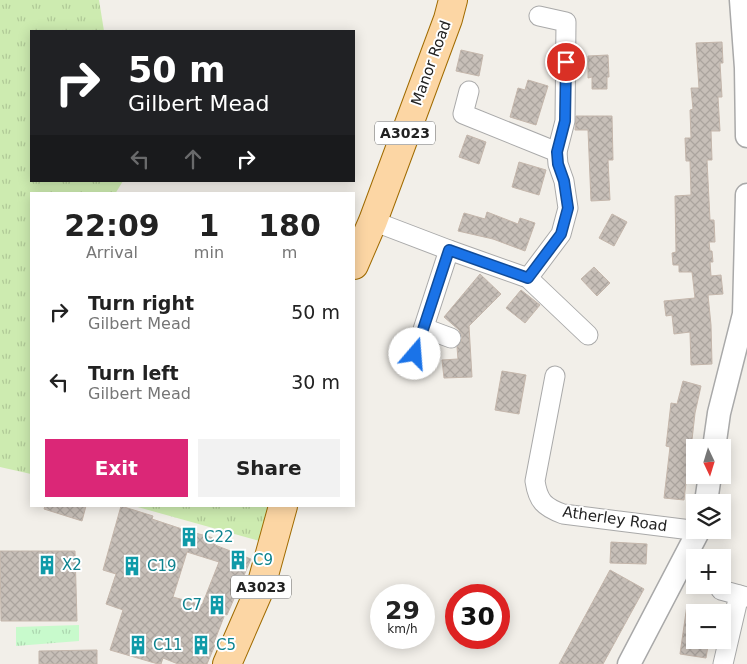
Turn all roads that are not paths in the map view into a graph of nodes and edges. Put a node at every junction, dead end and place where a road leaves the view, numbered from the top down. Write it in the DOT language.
graph roads {
  1 [pos="453,0"];
  2 [pos="741,0"];
  3 [pos="539,16"];
  4 [pos="469,91"];
  5 [pos="747,136"];
  6 [pos="557,152"];
  7 [pos="747,195"];
  8 [pos="373,220"];
  9 [pos="449,250"];
  10 [pos="355,263"];
  11 [pos="528,278"];
  12 [pos="424,328"];
  13 [pos="588,335"];
  14 [pos="451,338"];
  15 [pos="415,354"];
  16 [pos="555,376"];
  17 [pos="715,439"];
  18 [pos="283,507"];
  19 [pos="686,528"];
  20 [pos="694,539"];
  21 [pos="736,594"];
  22 [pos="227,664"];
  23 [pos="629,664"];
  24 [pos="723,664"];
  1 -- 8 [label="main road, Manor Road / A3023"];
  2 -- 5 [label="street"];
  3 -- 6 [label="street"];
  4 -- 6 [label="street"];
  6 -- 11 [label="street"];
  7 -- 17 [label="street"];
  8 -- 9 [label="street"];
  8 -- 10 [label="main road, Manor Road / A3023"];
  9 -- 11 [label="street"];
  9 -- 12 [label="street"];
  11 -- 13 [label="street"];
  12 -- 14 [label="street"];
  12 -- 15 [label="street"];
  16 -- 19 [label="street, Atherley Road"];
  18 -- 22 [label="main road, A3023"];
  20 -- 23 [label="street"];
  21 -- 24 [label="street"];
}
